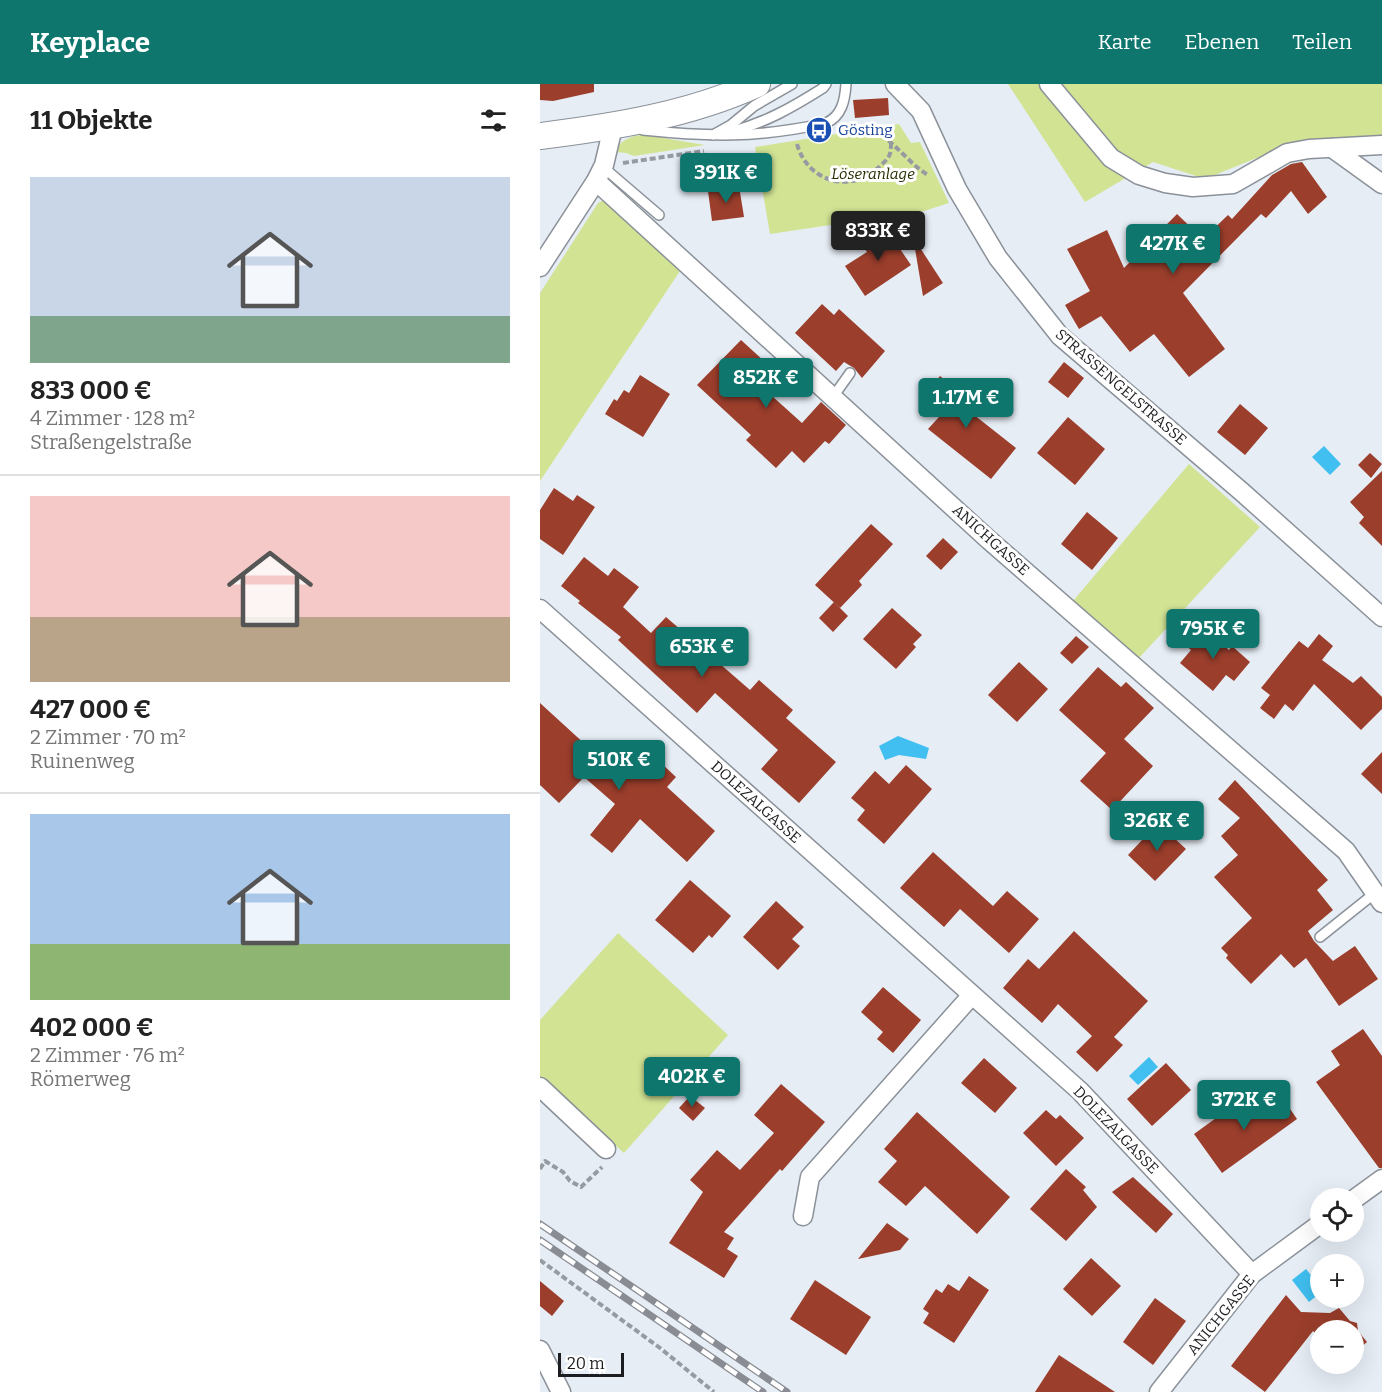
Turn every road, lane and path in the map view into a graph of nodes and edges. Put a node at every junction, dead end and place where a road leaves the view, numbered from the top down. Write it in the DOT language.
graph roads {
  1 [pos="757,84"];
  2 [pos="792,84"];
  3 [pos="826,84"];
  4 [pos="846,84"];
  5 [pos="895,84"];
  6 [pos="1049,84"];
  7 [pos="692,117"];
  8 [pos="613,127"];
  9 [pos="847,129"];
  10 [pos="540,136"];
  11 [pos="706,136"];
  12 [pos="795,138"];
  13 [pos="891,142"];
  14 [pos="1382,145"];
  15 [pos="1332,148"];
  16 [pos="599,174"];
  17 [pos="950,174"];
  18 [pos="1382,184"];
  19 [pos="659,215"];
  20 [pos="540,267"];
  21 [pos="850,373"];
  22 [pos="838,406"];
  23 [pos="540,609"];
  24 [pos="1382,617"];
  25 [pos="1378,898"];
  26 [pos="1320,937"];
  27 [pos="972,995"];
  28 [pos="540,1087"];
  29 [pos="606,1149"];
  30 [pos="540,1169"];
  31 [pos="1382,1179"];
  32 [pos="1364,1192"];
  33 [pos="803,1216"];
  34 [pos="1310,1231"];
  35 [pos="540,1260"];
  36 [pos="1252,1274"];
  37 [pos="540,1350"];
  38 [pos="561,1392"];
  39 [pos="714,1392"];
  40 [pos="1159,1392"];
  1 -- 7 [label="main road"];
  2 -- 11 [label="lane"];
  3 -- 11 [label="lane"];
  4 -- 11 [label="lane"];
  5 -- 17 [label="street, STRASSENGELSTRASSE"];
  6 -- 15 [label="street"];
  7 -- 8 [label="main road"];
  7 -- 11 [label="lane"];
  8 -- 10 [label="main road"];
  8 -- 11 [label="lane"];
  8 -- 16 [label="street"];
  9 -- 13 [label="path"];
  12 -- 13 [label="path"];
  13 -- 17 [label="path"];
  14 -- 15 [label="street"];
  15 -- 18 [label="street"];
  16 -- 19 [label="lane"];
  16 -- 20 [label="street"];
  16 -- 22 [label="street, ANICHGASSE"];
  17 -- 24 [label="street, STRASSENGELSTRASSE"];
  21 -- 22 [label="lane"];
  22 -- 25 [label="street, ANICHGASSE"];
  23 -- 27 [label="street, DOLEZALGASSE"];
  25 -- 26 [label="lane"];
  27 -- 33 [label="street"];
  27 -- 36 [label="street, DOLEZALGASSE"];
  28 -- 29 [label="street"];
  29 -- 30 [label="path"];
  31 -- 32 [label="street"];
  34 -- 36 [label="street, ANICHGASSE"];
  35 -- 39 [label="path"];
  36 -- 40 [label="street, ANICHGASSE"];
  37 -- 38 [label="street"];
}
